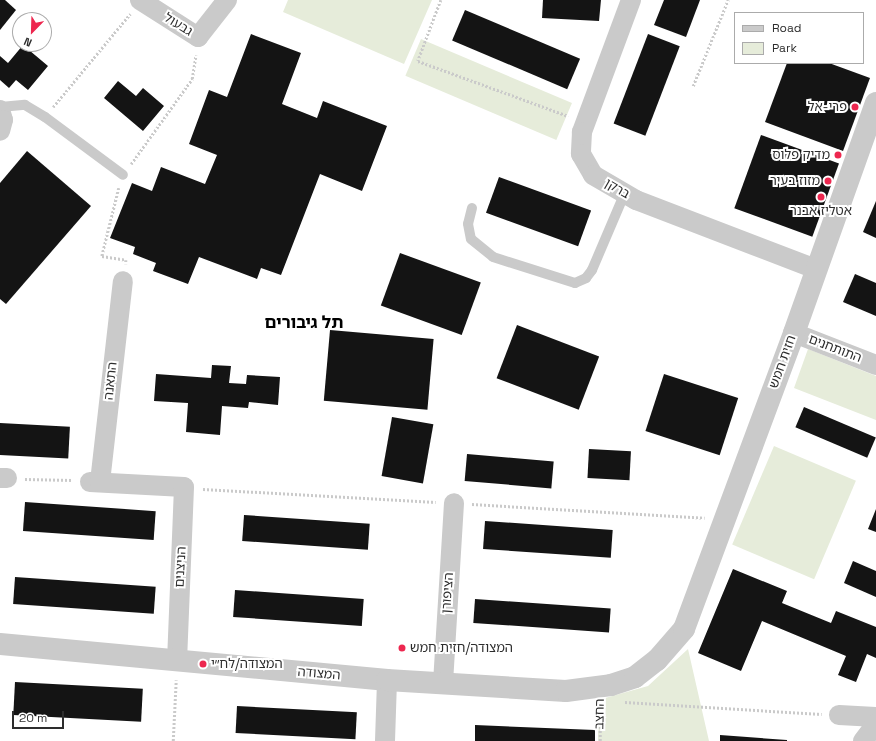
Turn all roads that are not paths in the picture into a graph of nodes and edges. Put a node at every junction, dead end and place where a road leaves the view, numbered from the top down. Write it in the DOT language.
graph roads {
  1 [pos="227,0"];
  2 [pos="630,0"];
  3 [pos="140,1"];
  4 [pos="876,102"];
  5 [pos="0,107"];
  6 [pos="0,110"];
  7 [pos="0,131"];
  8 [pos="123,175"];
  9 [pos="624,195"];
  10 [pos="472,208"];
  11 [pos="816,269"];
  12 [pos="123,281"];
  13 [pos="794,333"];
  14 [pos="876,365"];
  15 [pos="95,482"];
  16 [pos="454,503"];
  17 [pos="0,644"];
  18 [pos="177,661"];
  19 [pos="632,673"];
  20 [pos="387,680"];
  21 [pos="443,683"];
  22 [pos="544,689"];
  23 [pos="839,715"];
  24 [pos="876,717"];
  25 [pos="876,724"];
  26 [pos="385,741"];
  27 [pos="863,741"];
  1 -- 3 [label="street, גבעול"];
  2 -- 9 [label="street, ברקן"];
  4 -- 11 [label="street, חזית חמש"];
  5 -- 8 [label="lane"];
  6 -- 7 [label="street"];
  9 -- 10 [label="lane"];
  9 -- 11 [label="street, ברקן"];
  11 -- 13 [label="street, חזית חמש"];
  12 -- 15 [label="street, התאנה"];
  13 -- 14 [label="street, התותחנים"];
  13 -- 19 [label="street, חזית חמש"];
  15 -- 18 [label="street, הניצנים"];
  16 -- 21 [label="street, הציפורן"];
  17 -- 18 [label="street, המצודה"];
  18 -- 20 [label="street, המצודה"];
  19 -- 22 [label="street, המצודה"];
  19 -- 22 [label="street, המצודה"];
  20 -- 21 [label="street, המצודה"];
  20 -- 26 [label="street"];
  21 -- 22 [label="street, המצודה"];
  23 -- 24 [label="street"];
  25 -- 27 [label="street"];
}
